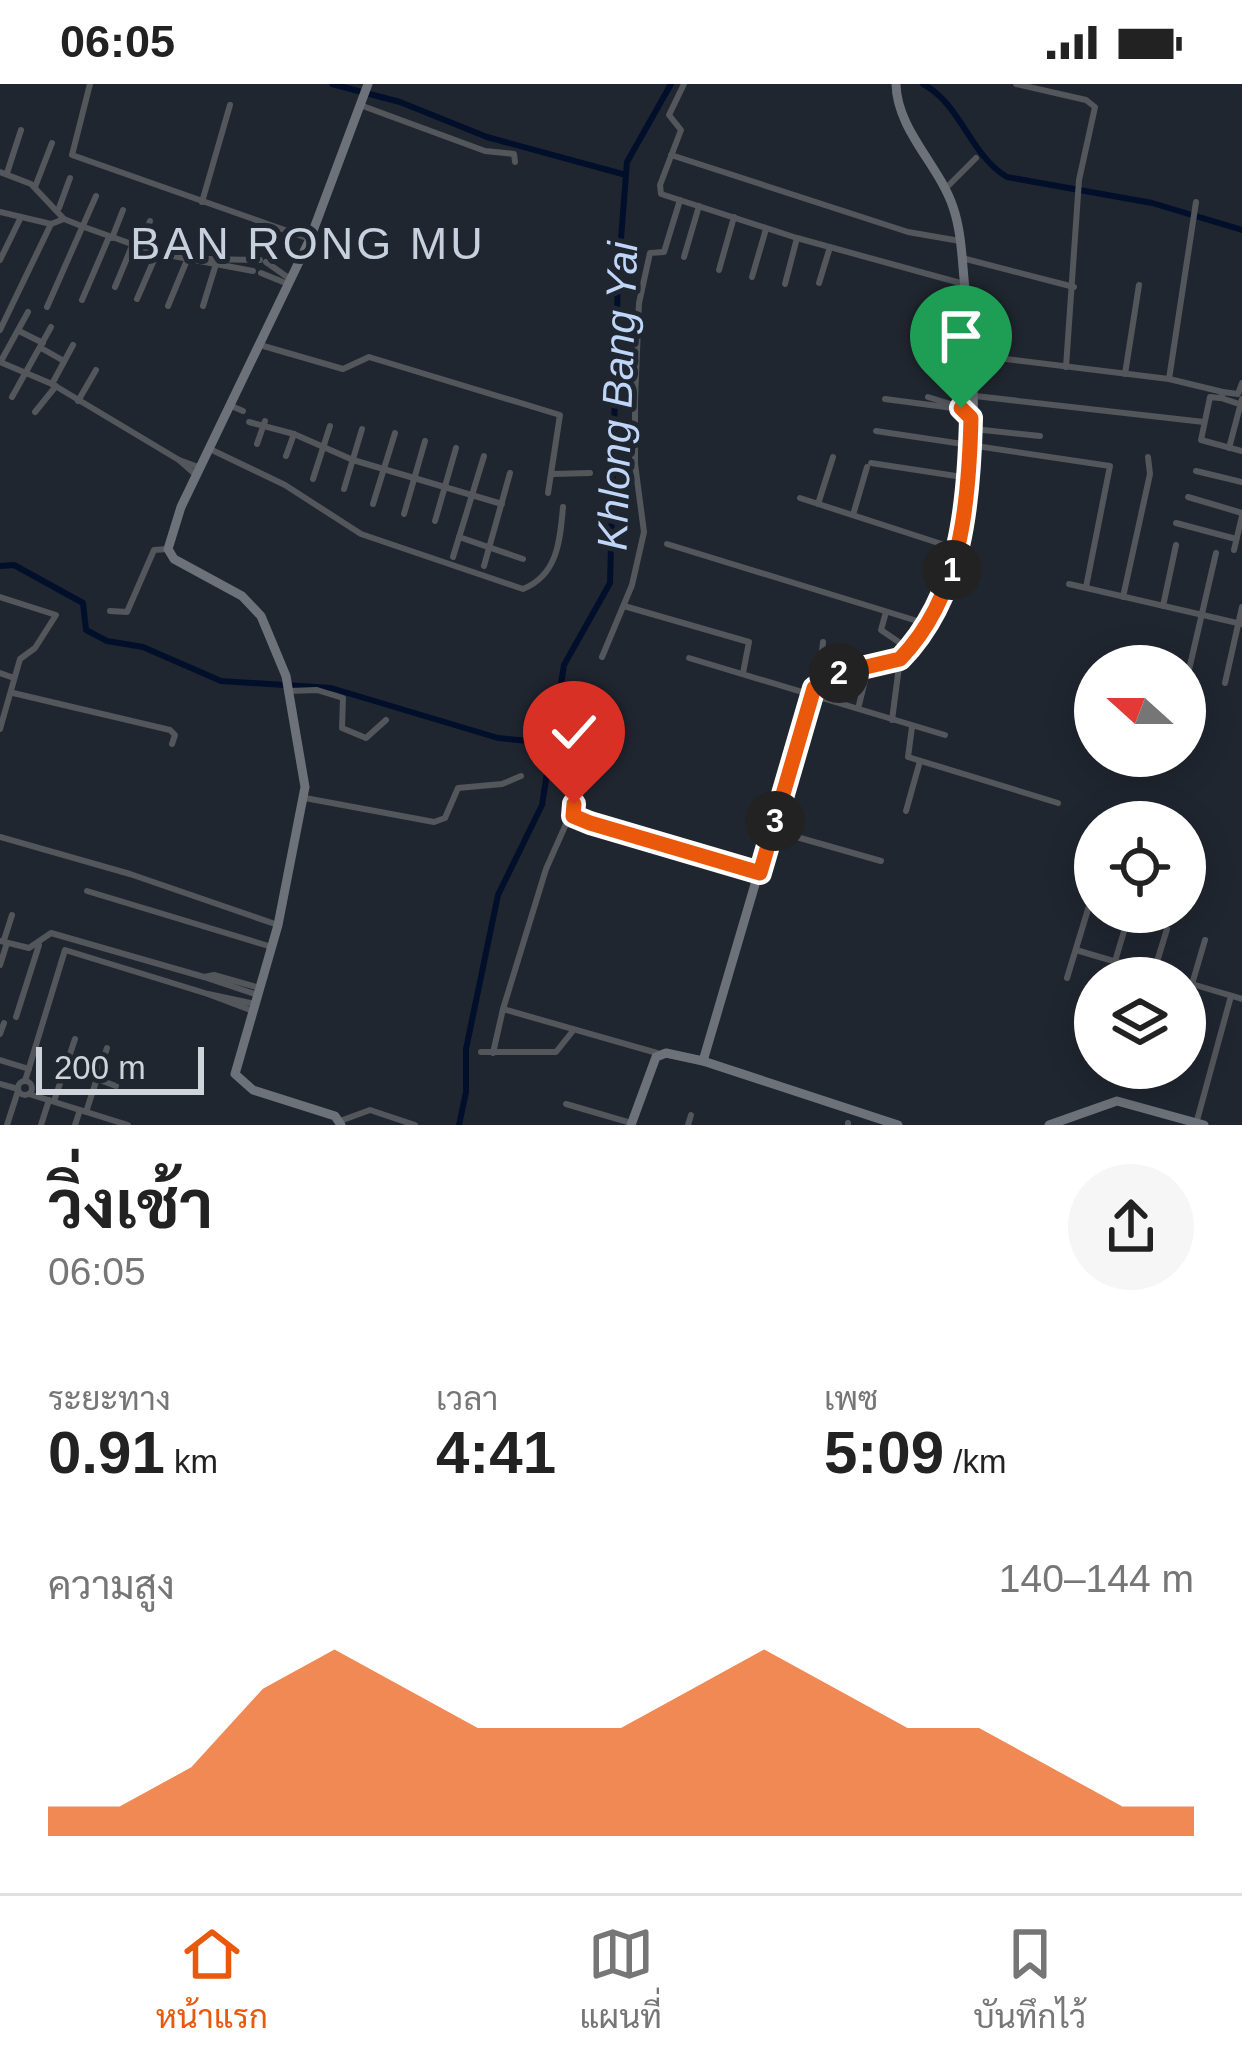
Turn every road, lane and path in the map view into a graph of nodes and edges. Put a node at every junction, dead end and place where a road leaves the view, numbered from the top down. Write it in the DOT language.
graph roads {
  1 [pos="90,84"];
  2 [pos="368,84"];
  3 [pos="684,84"];
  4 [pos="896,84"];
  5 [pos="1016,84"];
  6 [pos="362,101"];
  7 [pos="230,105"];
  8 [pos="20,130"];
  9 [pos="52,142"];
  10 [pos="671,154"];
  11 [pos="976,158"];
  12 [pos="515,162"];
  13 [pos="3,173"];
  14 [pos="70,178"];
  15 [pos="35,187"];
  16 [pos="946,188"];
  17 [pos="96,196"];
  18 [pos="680,200"];
  19 [pos="202,202"];
  20 [pos="1196,205"];
  21 [pos="700,206"];
  22 [pos="58,209"];
  23 [pos="123,210"];
  24 [pos="0,212"];
  25 [pos="734,217"];
  26 [pos="21,218"];
  27 [pos="64,219"];
  28 [pos="150,221"];
  29 [pos="51,224"];
  30 [pos="181,226"];
  31 [pos="84,227"];
  32 [pos="766,228"];
  33 [pos="111,237"];
  34 [pos="310,238"];
  35 [pos="797,238"];
  36 [pos="208,241"];
  37 [pos="960,241"];
  38 [pos="137,247"];
  39 [pos="830,247"];
  40 [pos="157,253"];
  41 [pos="170,255"];
  42 [pos="683,257"];
  43 [pos="962,257"];
  44 [pos="188,259"];
  45 [pos="0,260"];
  46 [pos="203,260"];
  47 [pos="217,261"];
  48 [pos="719,270"];
  49 [pos="752,277"];
  50 [pos="289,281"];
  51 [pos="785,284"];
  52 [pos="819,284"];
  53 [pos="964,284"];
  54 [pos="1139,285"];
  55 [pos="115,286"];
  56 [pos="1074,287"];
  57 [pos="137,299"];
  58 [pos="82,300"];
  59 [pos="168,306"];
  60 [pos="203,306"];
  61 [pos="47,307"];
  62 [pos="28,312"];
  63 [pos="51,327"];
  64 [pos="0,330"];
  65 [pos="18,330"];
  66 [pos="257,344"];
  67 [pos="42,345"];
  68 [pos="73,345"];
  69 [pos="973,355"];
  70 [pos="64,361"];
  71 [pos="0,363"];
  72 [pos="1066,367"];
  73 [pos="96,370"];
  74 [pos="28,372"];
  75 [pos="1125,374"];
  76 [pos="1169,379"];
  77 [pos="1242,383"];
  78 [pos="54,385"];
  79 [pos="1222,395"];
  80 [pos="972,396"];
  81 [pos="12,397"];
  82 [pos="928,398"];
  83 [pos="885,399"];
  84 [pos="79,401"];
  85 [pos="1242,403"];
  86 [pos="228,409"];
  87 [pos="35,412"];
  88 [pos="968,420"];
  89 [pos="1204,422"];
  90 [pos="266,425"];
  91 [pos="330,426"];
  92 [pos="362,429"];
  93 [pos="876,431"];
  94 [pos="395,433"];
  95 [pos="294,434"];
  96 [pos="1040,436"];
  97 [pos="425,441"];
  98 [pos="257,444"];
  99 [pos="970,444"];
  100 [pos="456,448"];
  101 [pos="1228,448"];
  102 [pos="212,450"];
  103 [pos="322,450"];
  104 [pos="1242,451"];
  105 [pos="286,456"];
  106 [pos="484,456"];
  107 [pos="833,457"];
  108 [pos="1148,457"];
  109 [pos="353,460"];
  110 [pos="383,470"];
  111 [pos="198,471"];
  112 [pos="1196,471"];
  113 [pos="590,472"];
  114 [pos="510,473"];
  115 [pos="552,474"];
  116 [pos="313,478"];
  117 [pos="969,478"];
  118 [pos="414,479"];
  119 [pos="1242,482"];
  120 [pos="445,488"];
  121 [pos="344,489"];
  122 [pos="548,494"];
  123 [pos="472,496"];
  124 [pos="1187,497"];
  125 [pos="800,498"];
  126 [pos="373,504"];
  127 [pos="502,504"];
  128 [pos="818,504"];
  129 [pos="562,507"];
  130 [pos="404,514"];
  131 [pos="1242,514"];
  132 [pos="853,515"];
  133 [pos="435,521"];
  134 [pos="1176,523"];
  135 [pos="459,537"];
  136 [pos="1236,539"];
  137 [pos="667,544"];
  138 [pos="1176,545"];
  139 [pos="491,547"];
  140 [pos="168,549"];
  141 [pos="957,549"];
  142 [pos="1234,550"];
  143 [pos="1216,553"];
  144 [pos="453,557"];
  145 [pos="524,559"];
  146 [pos="484,566"];
  147 [pos="1070,584"];
  148 [pos="1086,587"];
  149 [pos="1123,596"];
  150 [pos="0,598"];
  151 [pos="624,606"];
  152 [pos="1163,606"];
  153 [pos="1242,607"];
  154 [pos="110,611"];
  155 [pos="886,612"];
  156 [pos="1203,615"];
  157 [pos="927,623"];
  158 [pos="1240,623"];
  159 [pos="823,643"];
  160 [pos="1195,645"];
  161 [pos="909,650"];
  162 [pos="602,657"];
  163 [pos="689,658"];
  164 [pos="900,659"];
  165 [pos="868,668"];
  166 [pos="0,673"];
  167 [pos="743,673"];
  168 [pos="14,678"];
  169 [pos="819,683"];
  170 [pos="1225,683"];
  171 [pos="289,690"];
  172 [pos="13,693"];
  173 [pos="811,694"];
  174 [pos="594,700"];
  175 [pos="859,704"];
  176 [pos="386,720"];
  177 [pos="892,720"];
  178 [pos="913,726"];
  179 [pos="0,729"];
  180 [pos="945,735"];
  181 [pos="172,744"];
  182 [pos="920,761"];
  183 [pos="521,776"];
  184 [pos="304,797"];
  185 [pos="1058,803"];
  186 [pos="906,811"];
  187 [pos="573,816"];
  188 [pos="772,830"];
  189 [pos="0,837"];
  190 [pos="881,861"];
  191 [pos="760,873"];
  192 [pos="87,891"];
  193 [pos="12,915"];
  194 [pos="278,925"];
  195 [pos="1081,933"];
  196 [pos="1205,940"];
  197 [pos="40,941"];
  198 [pos="3,942"];
  199 [pos="272,947"];
  200 [pos="1076,950"];
  201 [pos="1099,957"];
  202 [pos="1199,957"];
  203 [pos="0,965"];
  204 [pos="1067,978"];
  205 [pos="1206,988"];
  206 [pos="1232,996"];
  207 [pos="1242,999"];
  208 [pos="257,1000"];
  209 [pos="503,1009"];
  210 [pos="16,1016"];
  211 [pos="4,1022"];
  212 [pos="572,1032"];
  213 [pos="0,1034"];
  214 [pos="75,1039"];
  215 [pos="106,1048"];
  216 [pos="482,1052"];
  217 [pos="493,1053"];
  218 [pos="661,1054"];
  219 [pos="0,1060"];
  220 [pos="703,1061"];
  221 [pos="29,1069"];
  222 [pos="97,1079"];
  223 [pos="25,1081"];
  224 [pos="0,1084"];
  225 [pos="116,1086"];
  226 [pos="18,1090"];
  227 [pos="29,1094"];
  228 [pos="51,1101"];
  229 [pos="566,1104"];
  230 [pos="83,1111"];
  231 [pos="692,1115"];
  232 [pos="850,1119"];
  233 [pos="108,1122"];
  234 [pos="341,1123"];
  235 [pos="631,1124"];
  236 [pos="1200,1124"];
  237 [pos="8,1125"];
  238 [pos="40,1125"];
  239 [pos="75,1125"];
  240 [pos="128,1125"];
  241 [pos="415,1125"];
  242 [pos="688,1125"];
  243 [pos="898,1125"];
  244 [pos="1049,1125"];
  1 -- 19 [label="street"];
  2 -- 6 [label="street"];
  3 -- 10 [label="street"];
  4 -- 16 [label="street"];
  5 -- 56 [label="street"];
  6 -- 12 [label="street"];
  6 -- 34 [label="street"];
  7 -- 19 [label="street"];
  8 -- 13 [label="street"];
  9 -- 15 [label="street"];
  10 -- 18 [label="street"];
  10 -- 37 [label="street"];
  11 -- 16 [label="street"];
  13 -- 15 [label="street"];
  14 -- 22 [label="street"];
  15 -- 22 [label="street"];
  16 -- 37 [label="street"];
  17 -- 31 [label="street"];
  18 -- 21 [label="street"];
  18 -- 151 [label="street"];
  19 -- 34 [label="street"];
  20 -- 76 [label="street"];
  21 -- 25 [label="street"];
  21 -- 42 [label="street"];
  22 -- 27 [label="street"];
  23 -- 33 [label="street"];
  24 -- 26 [label="street"];
  25 -- 32 [label="street"];
  25 -- 48 [label="street"];
  26 -- 29 [label="street"];
  26 -- 45 [label="street"];
  27 -- 29 [label="street"];
  27 -- 31 [label="street"];
  28 -- 38 [label="street"];
  29 -- 64 [label="street"];
  30 -- 41 [label="street"];
  31 -- 33 [label="street"];
  31 -- 61 [label="street"];
  32 -- 35 [label="street"];
  32 -- 49 [label="street"];
  33 -- 38 [label="street"];
  33 -- 58 [label="street"];
  34 -- 50 [label="street"];
  35 -- 39 [label="street"];
  35 -- 51 [label="street"];
  36 -- 46 [label="street"];
  37 -- 43 [label="street"];
  38 -- 40 [label="street"];
  38 -- 55 [label="street"];
  39 -- 52 [label="street"];
  39 -- 53 [label="street"];
  40 -- 41 [label="street"];
  40 -- 57 [label="street"];
  41 -- 44 [label="street"];
  43 -- 53 [label="street"];
  43 -- 56 [label="street"];
  44 -- 46 [label="street"];
  44 -- 59 [label="street"];
  46 -- 47 [label="street"];
  47 -- 50 [label="street"];
  47 -- 50 [label="street"];
  47 -- 60 [label="street"];
  50 -- 66 [label="street"];
  53 -- 69 [label="street"];
  54 -- 75 [label="street"];
  56 -- 72 [label="street"];
  62 -- 65 [label="street"];
  63 -- 67 [label="street"];
  65 -- 67 [label="street"];
  65 -- 71 [label="street"];
  66 -- 86 [label="street"];
  66 -- 115 [label="street"];
  67 -- 70 [label="street"];
  67 -- 74 [label="street"];
  68 -- 70 [label="street"];
  69 -- 72 [label="street"];
  69 -- 80 [label="street"];
  70 -- 78 [label="street"];
  71 -- 74 [label="street"];
  72 -- 75 [label="street"];
  73 -- 84 [label="street"];
  74 -- 78 [label="street"];
  74 -- 81 [label="street"];
  75 -- 76 [label="street"];
  76 -- 79 [label="street"];
  77 -- 79 [label="street"];
  78 -- 84 [label="street"];
  78 -- 87 [label="street"];
  79 -- 85 [label="street"];
  79 -- 89 [label="street"];
  80 -- 88 [label="street"];
  80 -- 89 [label="street"];
  82 -- 88 [label="street"];
  83 -- 88 [label="street"];
  84 -- 111 [label="street"];
  85 -- 101 [label="street"];
  86 -- 90 [label="street"];
  86 -- 102 [label="street"];
  88 -- 96 [label="street"];
  88 -- 99 [label="street"];
  89 -- 101 [label="street"];
  90 -- 95 [label="street"];
  90 -- 98 [label="street"];
  91 -- 103 [label="street"];
  92 -- 109 [label="street"];
  93 -- 99 [label="street"];
  94 -- 110 [label="street"];
  95 -- 103 [label="street"];
  95 -- 105 [label="street"];
  97 -- 118 [label="street"];
  99 -- 117 [label="street"];
  99 -- 148 [label="street"];
  100 -- 120 [label="street"];
  101 -- 104 [label="street"];
  102 -- 111 [label="street"];
  102 -- 129 [label="street"];
  103 -- 109 [label="street"];
  103 -- 116 [label="street"];
  106 -- 123 [label="street"];
  107 -- 128 [label="street"];
  108 -- 149 [label="street"];
  109 -- 110 [label="street"];
  109 -- 121 [label="street"];
  110 -- 118 [label="street"];
  110 -- 126 [label="street"];
  111 -- 140 [label="street"];
  112 -- 119 [label="street"];
  113 -- 115 [label="street"];
  114 -- 127 [label="street"];
  115 -- 122 [label="street"];
  117 -- 132 [label="street"];
  117 -- 141 [label="street"];
  118 -- 120 [label="street"];
  118 -- 130 [label="street"];
  120 -- 123 [label="street"];
  120 -- 133 [label="street"];
  123 -- 127 [label="street"];
  123 -- 135 [label="street"];
  124 -- 131 [label="street"];
  125 -- 128 [label="street"];
  127 -- 139 [label="street"];
  128 -- 132 [label="street"];
  131 -- 136 [label="street"];
  132 -- 141 [label="street"];
  134 -- 136 [label="street"];
  135 -- 139 [label="street"];
  135 -- 144 [label="street"];
  136 -- 142 [label="street"];
  137 -- 155 [label="street"];
  138 -- 152 [label="street"];
  139 -- 145 [label="street"];
  139 -- 146 [label="street"];
  140 -- 154 [label="street"];
  140 -- 171 [label="street"];
  141 -- 157 [label="street"];
  143 -- 156 [label="street"];
  147 -- 148 [label="street"];
  148 -- 149 [label="street"];
  149 -- 152 [label="street"];
  150 -- 168 [label="street"];
  151 -- 162 [label="street"];
  151 -- 167 [label="street"];
  152 -- 156 [label="street"];
  153 -- 158 [label="street"];
  155 -- 157 [label="street"];
  155 -- 161 [label="street"];
  156 -- 158 [label="street"];
  156 -- 160 [label="street"];
  157 -- 161 [label="street"];
  158 -- 170 [label="street"];
  159 -- 169 [label="street"];
  161 -- 164 [label="street"];
  163 -- 167 [label="street"];
  164 -- 165 [label="street"];
  164 -- 177 [label="street"];
  165 -- 169 [label="street"];
  165 -- 175 [label="street"];
  166 -- 168 [label="street"];
  167 -- 173 [label="street"];
  168 -- 172 [label="street"];
  169 -- 173 [label="street"];
  171 -- 176 [label="street"];
  171 -- 184 [label="street"];
  172 -- 179 [label="street"];
  172 -- 181 [label="street"];
  173 -- 177 [label="street"];
  173 -- 188 [label="street"];
  174 -- 187 [label="street"];
  177 -- 178 [label="street"];
  178 -- 180 [label="street"];
  178 -- 182 [label="street"];
  182 -- 185 [label="street"];
  182 -- 186 [label="street"];
  183 -- 184 [label="street"];
  184 -- 194 [label="street"];
  187 -- 191 [label="street"];
  187 -- 209 [label="street"];
  188 -- 190 [label="street"];
  188 -- 191 [label="street"];
  189 -- 194 [label="street"];
  191 -- 220 [label="street"];
  192 -- 199 [label="street"];
  193 -- 198 [label="street"];
  194 -- 199 [label="street"];
  195 -- 200 [label="street"];
  196 -- 202 [label="street"];
  197 -- 198 [label="street"];
  197 -- 208 [label="street"];
  197 -- 210 [label="street"];
  198 -- 203 [label="street"];
  199 -- 208 [label="street"];
  200 -- 201 [label="street"];
  200 -- 204 [label="street"];
  205 -- 206 [label="street"];
  206 -- 207 [label="street"];
  206 -- 236 [label="street"];
  208 -- 221 [label="street"];
  208 -- 234 [label="street"];
  209 -- 212 [label="street"];
  209 -- 217 [label="street"];
  211 -- 213 [label="street"];
  212 -- 217 [label="street"];
  212 -- 218 [label="street"];
  214 -- 228 [label="street"];
  215 -- 222 [label="street"];
  216 -- 217 [label="street"];
  218 -- 220 [label="street"];
  218 -- 235 [label="street"];
  219 -- 221 [label="street"];
  220 -- 232 [label="street"];
  221 -- 223 [label="street"];
  222 -- 225 [label="street"];
  222 -- 230 [label="street"];
  223 -- 226 [label="street"];
  223 -- 227 [label="street"];
  224 -- 226 [label="street"];
  226 -- 227 [label="street"];
  226 -- 237 [label="street"];
  227 -- 228 [label="street"];
  228 -- 230 [label="street"];
  228 -- 238 [label="street"];
  229 -- 235 [label="street"];
  230 -- 233 [label="street"];
  230 -- 239 [label="street"];
  231 -- 242 [label="street"];
  232 -- 243 [label="street"];
  233 -- 240 [label="street"];
  234 -- 241 [label="street"];
  236 -- 244 [label="street"];
}
